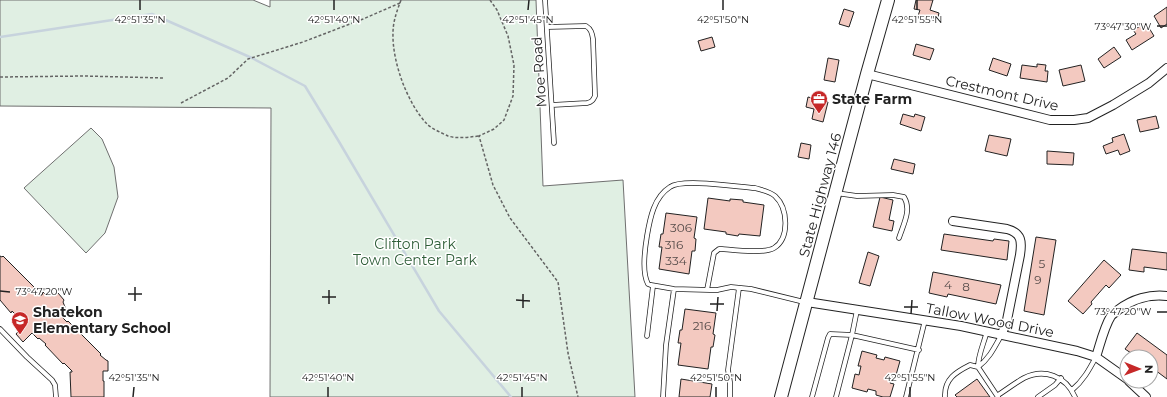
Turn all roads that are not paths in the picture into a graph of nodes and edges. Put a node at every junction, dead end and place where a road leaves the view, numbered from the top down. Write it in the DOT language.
graph roads {
  1 [pos="545,0"];
  2 [pos="888,0"];
  3 [pos="547,28"];
  4 [pos="1164,70"];
  5 [pos="868,74"];
  6 [pos="1167,80"];
  7 [pos="552,105"];
  8 [pos="554,143"];
  9 [pos="836,193"];
  10 [pos="953,221"];
  11 [pos="899,238"];
  12 [pos="653,286"];
  13 [pos="740,288"];
  14 [pos="674,289"];
  15 [pos="707,290"];
  16 [pos="1167,296"];
  17 [pos="807,302"];
  18 [pos="857,309"];
  19 [pos="926,320"];
  20 [pos="0,329"];
  21 [pos="987,331"];
  22 [pos="1002,334"];
  23 [pos="852,335"];
  24 [pos="647,336"];
  25 [pos="919,350"];
  26 [pos="1096,357"];
  27 [pos="978,367"];
  28 [pos="1119,373"];
  29 [pos="1061,378"];
  30 [pos="1138,389"];
  31 [pos="1072,390"];
  32 [pos="998,396"];
  33 [pos="56,397"];
  34 [pos="663,397"];
  35 [pos="730,397"];
  36 [pos="781,397"];
  37 [pos="812,397"];
  38 [pos="836,397"];
  39 [pos="906,397"];
  40 [pos="945,397"];
  41 [pos="1038,397"];
  42 [pos="1075,397"];
  43 [pos="1146,397"];
  1 -- 3 [label="lane, Moe Road"];
  2 -- 5 [label="main road, State Highway 146"];
  3 -- 7 [label="lane, Moe Road"];
  3 -- 7 [label="lane"];
  4 -- 5 [label="street, Crestmont Drive"];
  4 -- 6 [label="street"];
  5 -- 9 [label="main road, State Highway 146"];
  7 -- 8 [label="lane, Moe Road"];
  9 -- 11 [label="lane"];
  9 -- 17 [label="main road, State Highway 146"];
  10 -- 22 [label="street"];
  12 -- 14 [label="lane"];
  12 -- 15 [label="lane"];
  12 -- 24 [label="lane"];
  13 -- 15 [label="lane"];
  13 -- 17 [label="lane"];
  13 -- 35 [label="lane"];
  14 -- 15 [label="lane"];
  14 -- 34 [label="lane"];
  16 -- 26 [label="street"];
  17 -- 18 [label="street, Tallow Wood Drive"];
  17 -- 36 [label="main road, State Highway 146"];
  18 -- 19 [label="street, Tallow Wood Drive"];
  18 -- 23 [label="lane"];
  19 -- 21 [label="street, Tallow Wood Drive"];
  19 -- 25 [label="lane"];
  20 -- 33 [label="lane"];
  21 -- 22 [label="street, Tallow Wood Drive"];
  21 -- 27 [label="lane"];
  22 -- 26 [label="street, Tallow Wood Drive"];
  22 -- 27 [label="lane"];
  23 -- 25 [label="lane"];
  23 -- 37 [label="lane"];
  23 -- 38 [label="lane"];
  25 -- 39 [label="lane"];
  26 -- 28 [label="street, Tallow Wood Drive"];
  26 -- 31 [label="lane"];
  27 -- 32 [label="lane"];
  27 -- 40 [label="lane"];
  29 -- 31 [label="lane"];
  29 -- 32 [label="lane"];
  29 -- 41 [label="lane"];
  30 -- 43 [label="street"];
  31 -- 42 [label="lane"];
}
